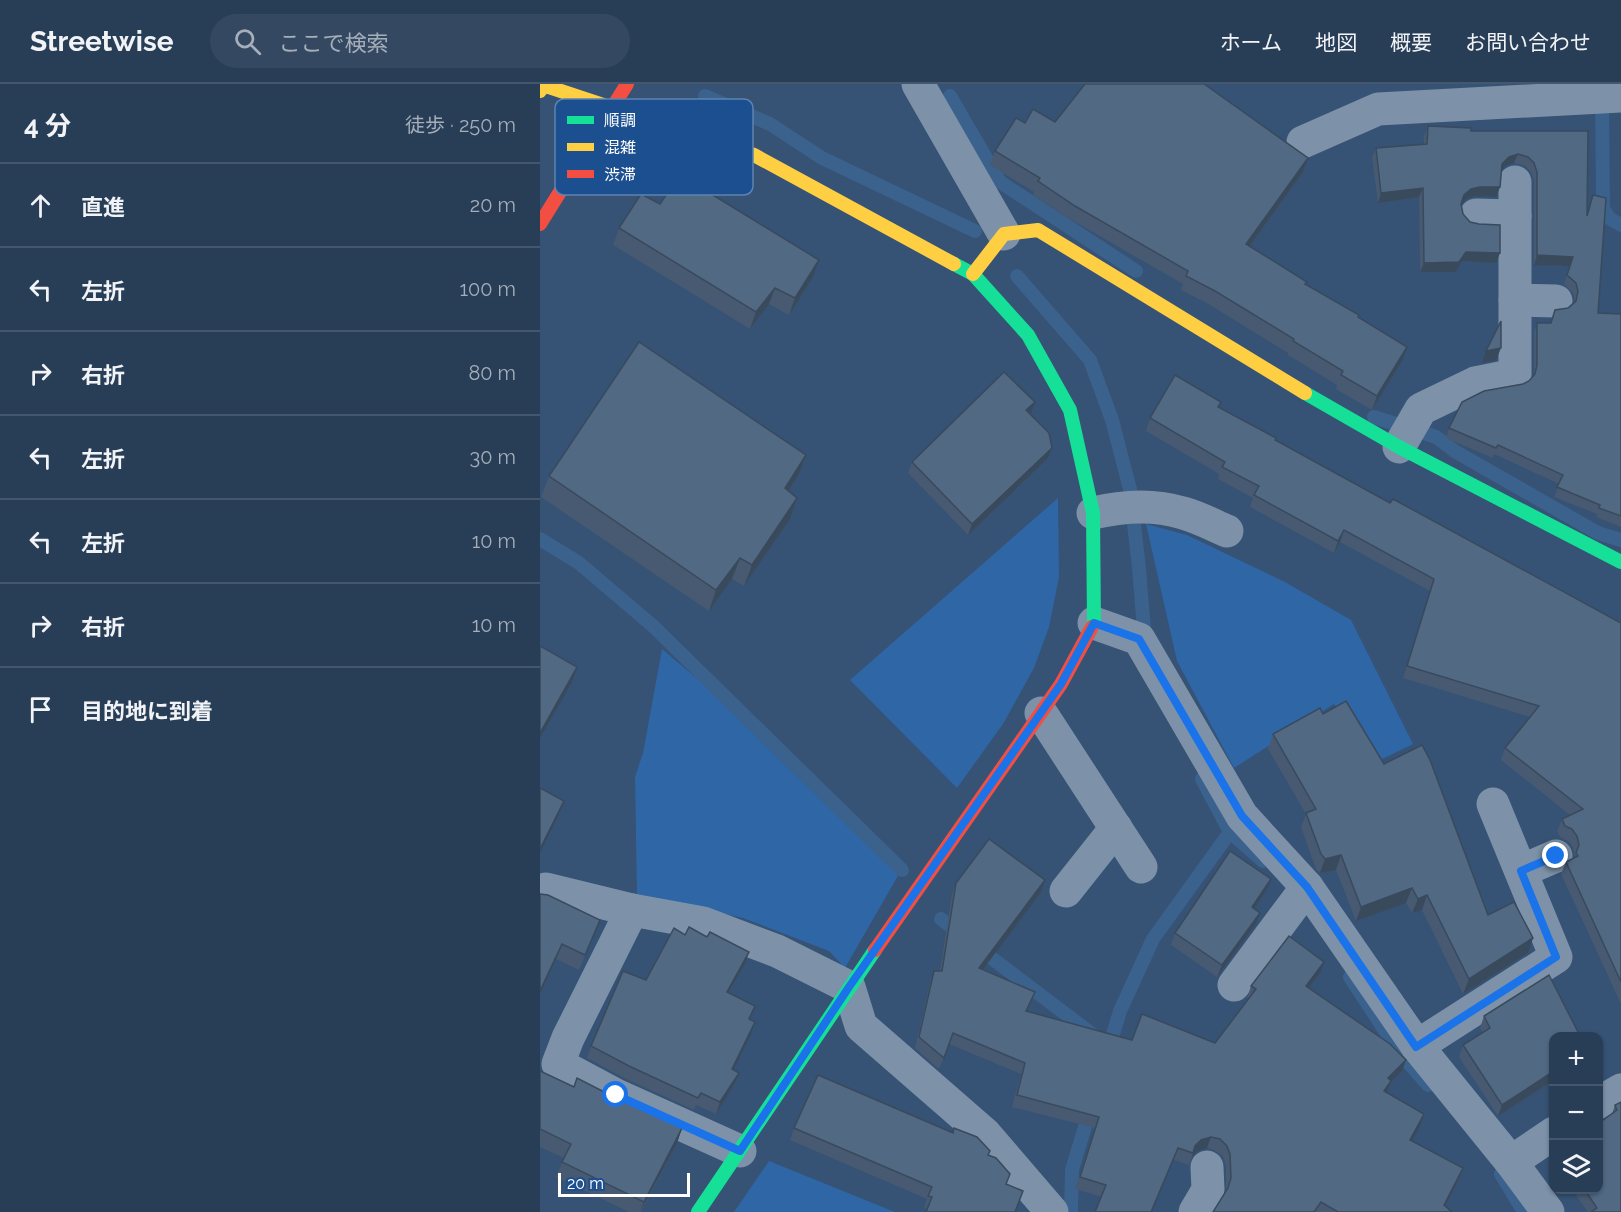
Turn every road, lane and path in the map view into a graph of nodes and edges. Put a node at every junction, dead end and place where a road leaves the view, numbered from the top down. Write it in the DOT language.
graph roads {
  1 [pos="627,84"];
  2 [pos="921,85"];
  3 [pos="542,86"];
  4 [pos="1621,96"];
  5 [pos="585,99"];
  6 [pos="617,99"];
  7 [pos="1303,142"];
  8 [pos="753,155"];
  9 [pos="1515,182"];
  10 [pos="558,195"];
  11 [pos="1476,215"];
  12 [pos="1515,216"];
  13 [pos="540,224"];
  14 [pos="1004,234"];
  15 [pos="973,274"];
  16 [pos="1515,300"];
  17 [pos="1556,301"];
  18 [pos="1399,447"];
  19 [pos="1117,509"];
  20 [pos="1227,531"];
  21 [pos="1621,562"];
  22 [pos="1094,623"];
  23 [pos="1041,713"];
  24 [pos="1493,804"];
  25 [pos="1116,828"];
  26 [pos="1556,856"];
  27 [pos="1141,867"];
  28 [pos="1521,871"];
  29 [pos="1066,891"];
  30 [pos="1304,891"];
  31 [pos="540,892"];
  32 [pos="632,910"];
  33 [pos="1234,985"];
  34 [pos="849,987"];
  35 [pos="1416,1047"];
  36 [pos="1621,1090"];
  37 [pos="1603,1101"];
  38 [pos="1549,1136"];
  39 [pos="740,1151"];
  40 [pos="1511,1162"];
  41 [pos="1207,1167"];
  42 [pos="698,1212"];
  43 [pos="1052,1212"];
  44 [pos="1195,1212"];
  45 [pos="1548,1212"];
  1 -- 6 [label="street"];
  2 -- 14 [label="street"];
  3 -- 5 [label="street"];
  4 -- 7 [label="street"];
  8 -- 15 [label="street"];
  9 -- 12 [label="street"];
  10 -- 13 [label="street"];
  11 -- 12 [label="street"];
  12 -- 16 [label="street"];
  14 -- 15 [label="street"];
  14 -- 18 [label="street"];
  15 -- 19 [label="street"];
  16 -- 17 [label="street"];
  16 -- 18 [label="street"];
  18 -- 21 [label="street"];
  19 -- 20 [label="street"];
  19 -- 22 [label="street"];
  22 -- 23 [label="street"];
  22 -- 30 [label="street"];
  23 -- 25 [label="street"];
  23 -- 34 [label="street"];
  24 -- 28 [label="street"];
  25 -- 27 [label="street"];
  25 -- 29 [label="street"];
  26 -- 28 [label="street"];
  28 -- 35 [label="street"];
  30 -- 33 [label="street"];
  30 -- 35 [label="street"];
  31 -- 32 [label="street"];
  32 -- 34 [label="street"];
  32 -- 39 [label="street"];
  34 -- 39 [label="street"];
  34 -- 43 [label="street"];
  35 -- 40 [label="street"];
  36 -- 37 [label="street"];
  38 -- 40 [label="street"];
  39 -- 42 [label="street"];
  40 -- 45 [label="street"];
  41 -- 44 [label="street"];
}
